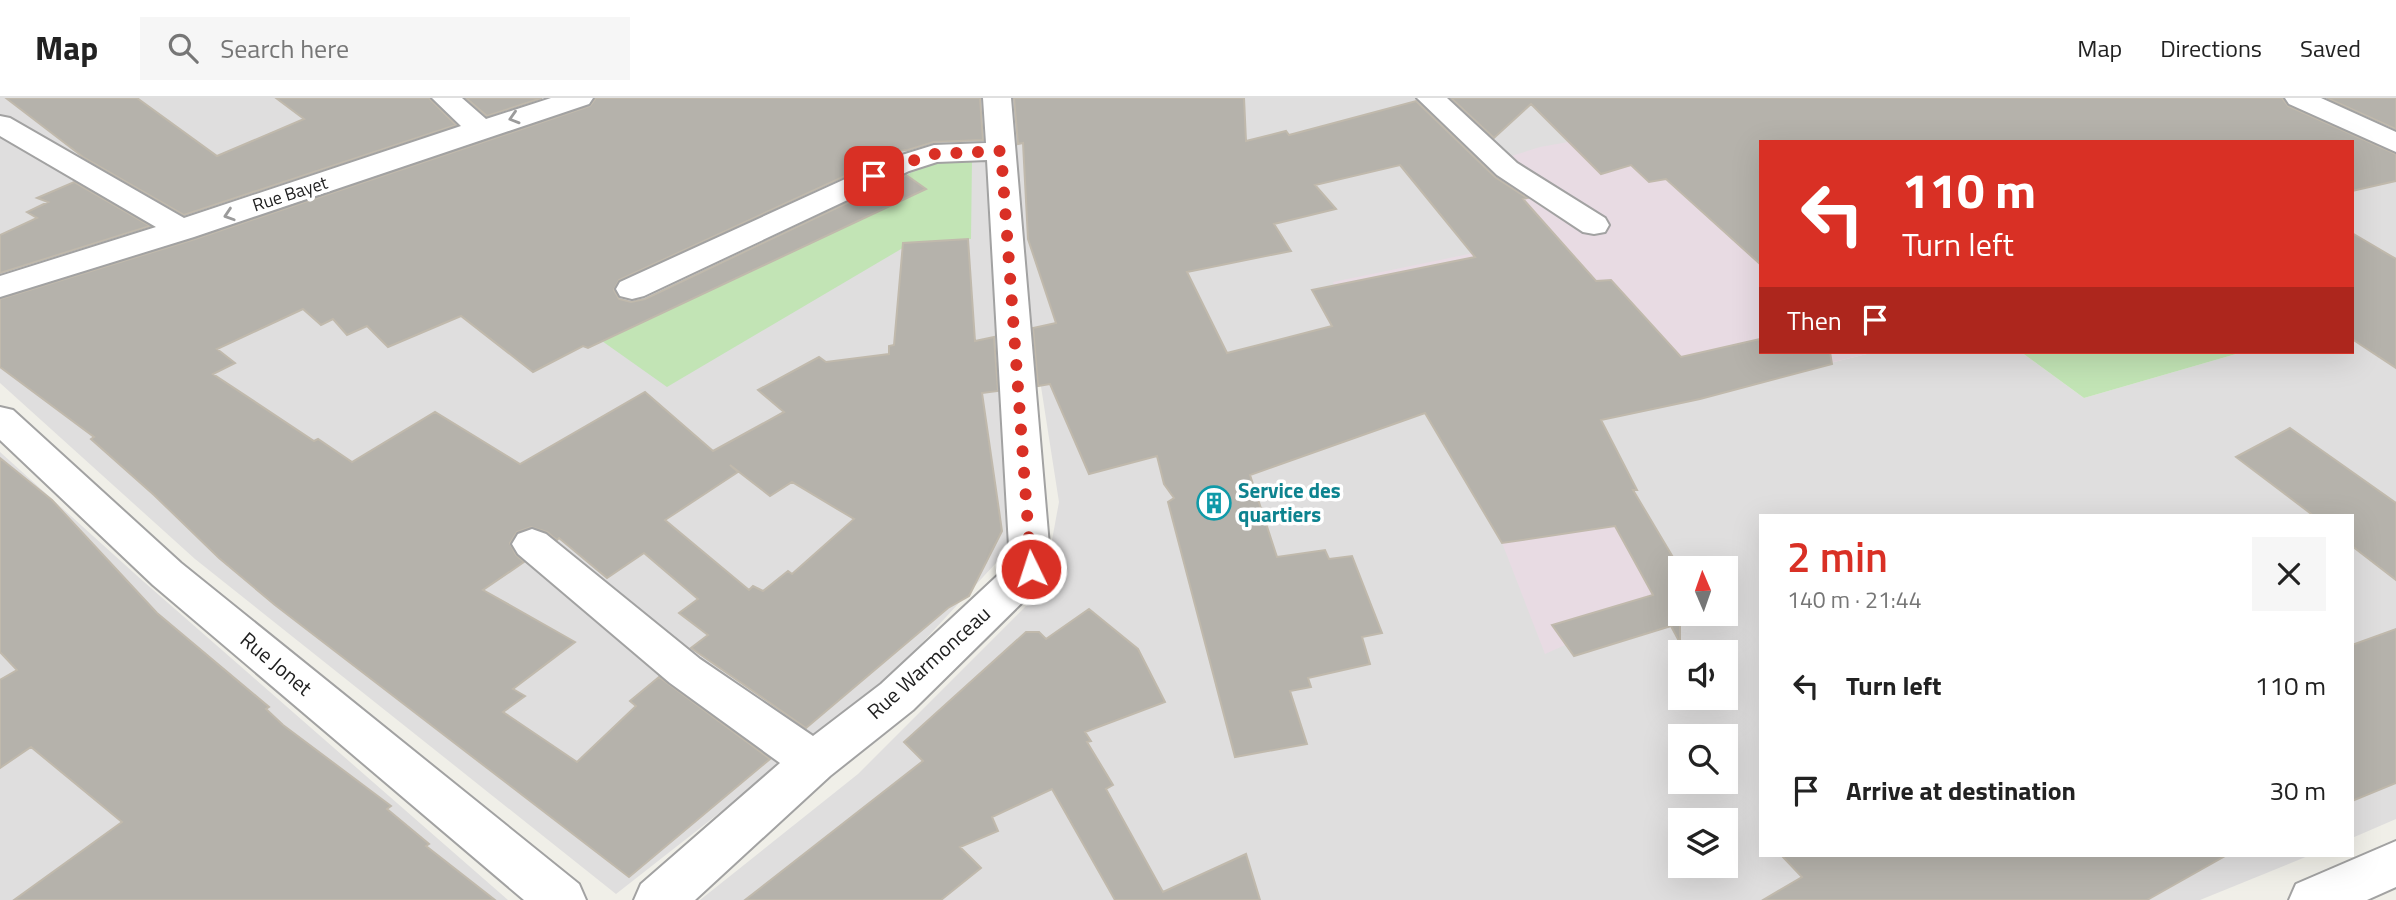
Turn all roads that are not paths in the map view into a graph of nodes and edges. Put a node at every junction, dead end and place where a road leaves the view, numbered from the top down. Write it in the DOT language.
graph roads {
  1 [pos="446,98"];
  2 [pos="579,98"];
  3 [pos="997,98"];
  4 [pos="1431,98"];
  5 [pos="2299,98"];
  6 [pos="0,124"];
  7 [pos="481,129"];
  8 [pos="2396,143"];
  9 [pos="1001,151"];
  10 [pos="1594,225"];
  11 [pos="183,230"];
  12 [pos="0,287"];
  13 [pos="632,289"];
  14 [pos="0,419"];
  15 [pos="532,544"];
  16 [pos="814,762"];
  17 [pos="2396,863"];
  18 [pos="561,900"];
  19 [pos="659,900"];
  20 [pos="2314,900"];
  1 -- 7 [label="street"];
  2 -- 7 [label="street, Rue Bayet, one-way"];
  3 -- 9 [label="street, Rue Warmonceau"];
  4 -- 10 [label="street"];
  5 -- 8 [label="street"];
  6 -- 11 [label="street"];
  7 -- 11 [label="street, Rue Bayet, one-way"];
  9 -- 13 [label="street"];
  9 -- 16 [label="street, Rue Warmonceau"];
  11 -- 12 [label="street, Rue Bayet"];
  14 -- 18 [label="street, Rue Jonet"];
  15 -- 16 [label="street"];
  16 -- 19 [label="street, Rue Warmonceau"];
  17 -- 20 [label="street"];
}
